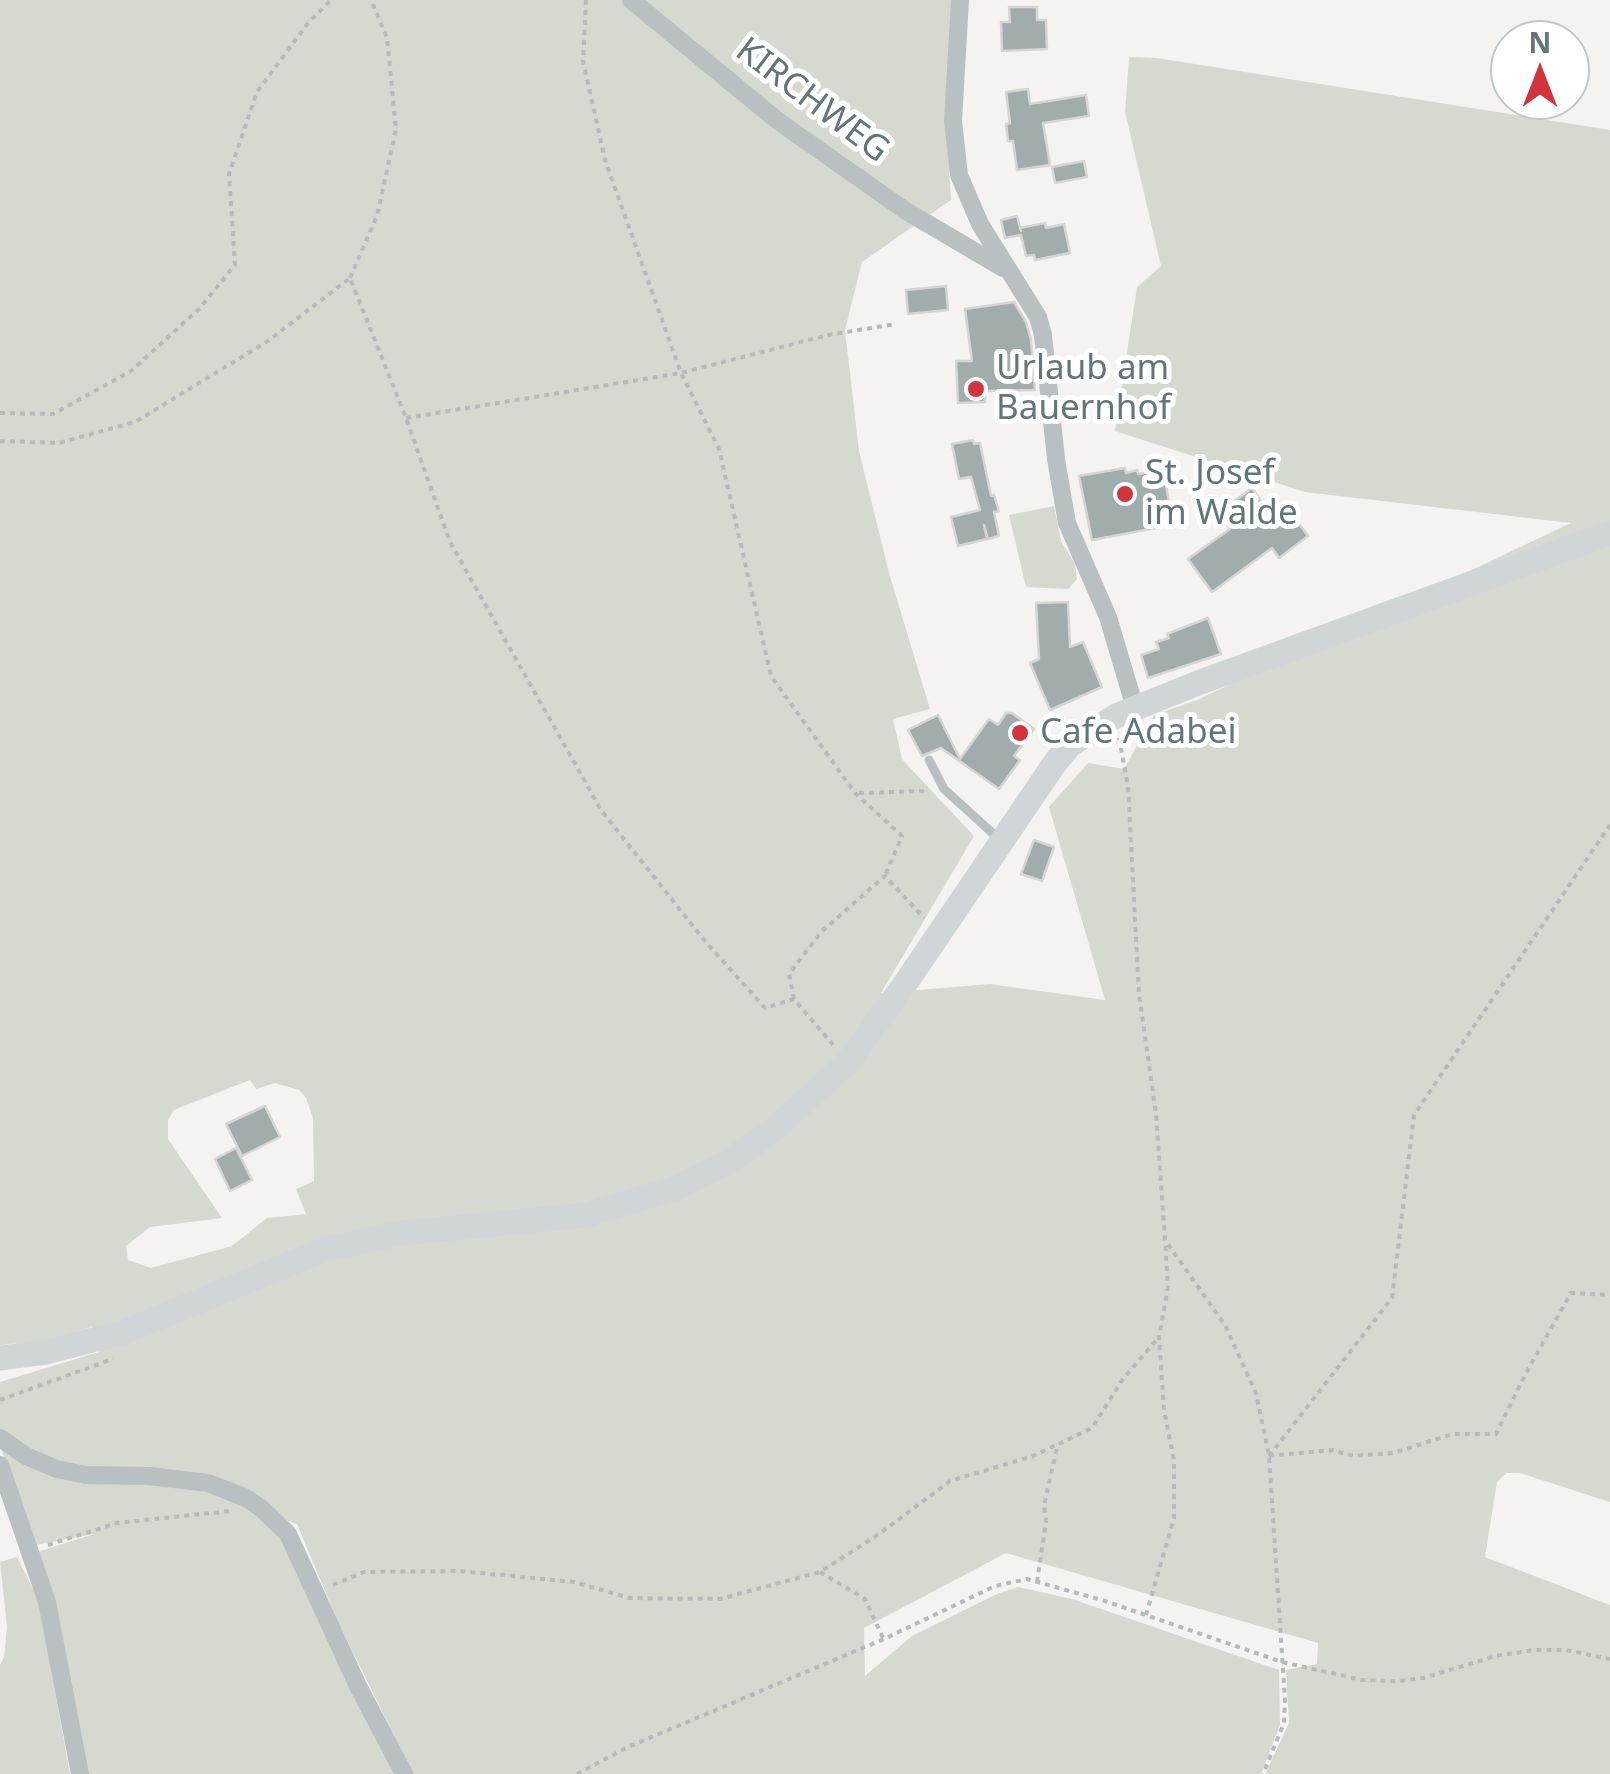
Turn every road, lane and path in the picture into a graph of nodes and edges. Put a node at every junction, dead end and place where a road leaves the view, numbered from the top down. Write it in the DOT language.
graph roads {
  1 [pos="331,0"];
  2 [pos="371,0"];
  3 [pos="586,0"];
  4 [pos="631,0"];
  5 [pos="960,0"];
  6 [pos="980,224"];
  7 [pos="962,246"];
  8 [pos="1006,270"];
  9 [pos="350,278"];
  10 [pos="896,324"];
  11 [pos="681,373"];
  12 [pos="0,413"];
  13 [pos="406,418"];
  14 [pos="0,440"];
  15 [pos="1610,534"];
  16 [pos="1135,708"];
  17 [pos="1107,737"];
  18 [pos="928,760"];
  19 [pos="944,790"];
  20 [pos="856,793"];
  21 [pos="1610,825"];
  22 [pos="1001,842"];
  23 [pos="886,876"];
  24 [pos="939,934"];
  25 [pos="794,999"];
  26 [pos="848,1062"];
  27 [pos="1165,1240"];
  28 [pos="1610,1295"];
  29 [pos="1159,1337"];
  30 [pos="125,1355"];
  31 [pos="0,1358"];
  32 [pos="0,1400"];
  33 [pos="0,1438"];
  34 [pos="1058,1444"];
  35 [pos="1269,1456"];
  36 [pos="0,1464"];
  37 [pos="261,1508"];
  38 [pos="30,1551"];
  39 [pos="820,1572"];
  40 [pos="1037,1582"];
  41 [pos="317,1594"];
  42 [pos="1146,1614"];
  43 [pos="884,1639"];
  44 [pos="1610,1659"];
  45 [pos="1282,1662"];
  46 [pos="80,1774"];
  47 [pos="404,1774"];
  48 [pos="577,1774"];
  49 [pos="1263,1774"];
  1 -- 12 [label="path"];
  2 -- 9 [label="path"];
  3 -- 11 [label="path"];
  4 -- 7 [label="street, KIRCHWEG"];
  5 -- 6 [label="street"];
  6 -- 7 [label="street"];
  6 -- 8 [label="street"];
  7 -- 8 [label="street, KIRCHWEG"];
  8 -- 16 [label="street"];
  9 -- 13 [label="path"];
  9 -- 14 [label="path"];
  10 -- 11 [label="path"];
  11 -- 13 [label="path"];
  11 -- 20 [label="path"];
  13 -- 25 [label="path"];
  15 -- 16 [label="main road"];
  16 -- 22 [label="main road"];
  17 -- 27 [label="path"];
  18 -- 19 [label="lane"];
  19 -- 20 [label="path"];
  19 -- 22 [label="lane"];
  20 -- 23 [label="path"];
  21 -- 35 [label="path"];
  22 -- 24 [label="main road"];
  23 -- 24 [label="path"];
  23 -- 25 [label="path"];
  24 -- 26 [label="main road"];
  25 -- 26 [label="path"];
  26 -- 31 [label="main road"];
  27 -- 29 [label="path"];
  27 -- 35 [label="path"];
  28 -- 35 [label="path"];
  29 -- 34 [label="path"];
  29 -- 42 [label="path"];
  30 -- 32 [label="path"];
  33 -- 37 [label="street"];
  34 -- 39 [label="path"];
  34 -- 40 [label="path"];
  35 -- 45 [label="path"];
  36 -- 38 [label="street"];
  37 -- 38 [label="path"];
  37 -- 41 [label="street"];
  38 -- 46 [label="street"];
  39 -- 41 [label="path"];
  39 -- 43 [label="path"];
  40 -- 42 [label="path"];
  40 -- 43 [label="path"];
  41 -- 47 [label="street"];
  42 -- 45 [label="path"];
  43 -- 48 [label="path"];
  44 -- 45 [label="path"];
  45 -- 49 [label="path"];
}
